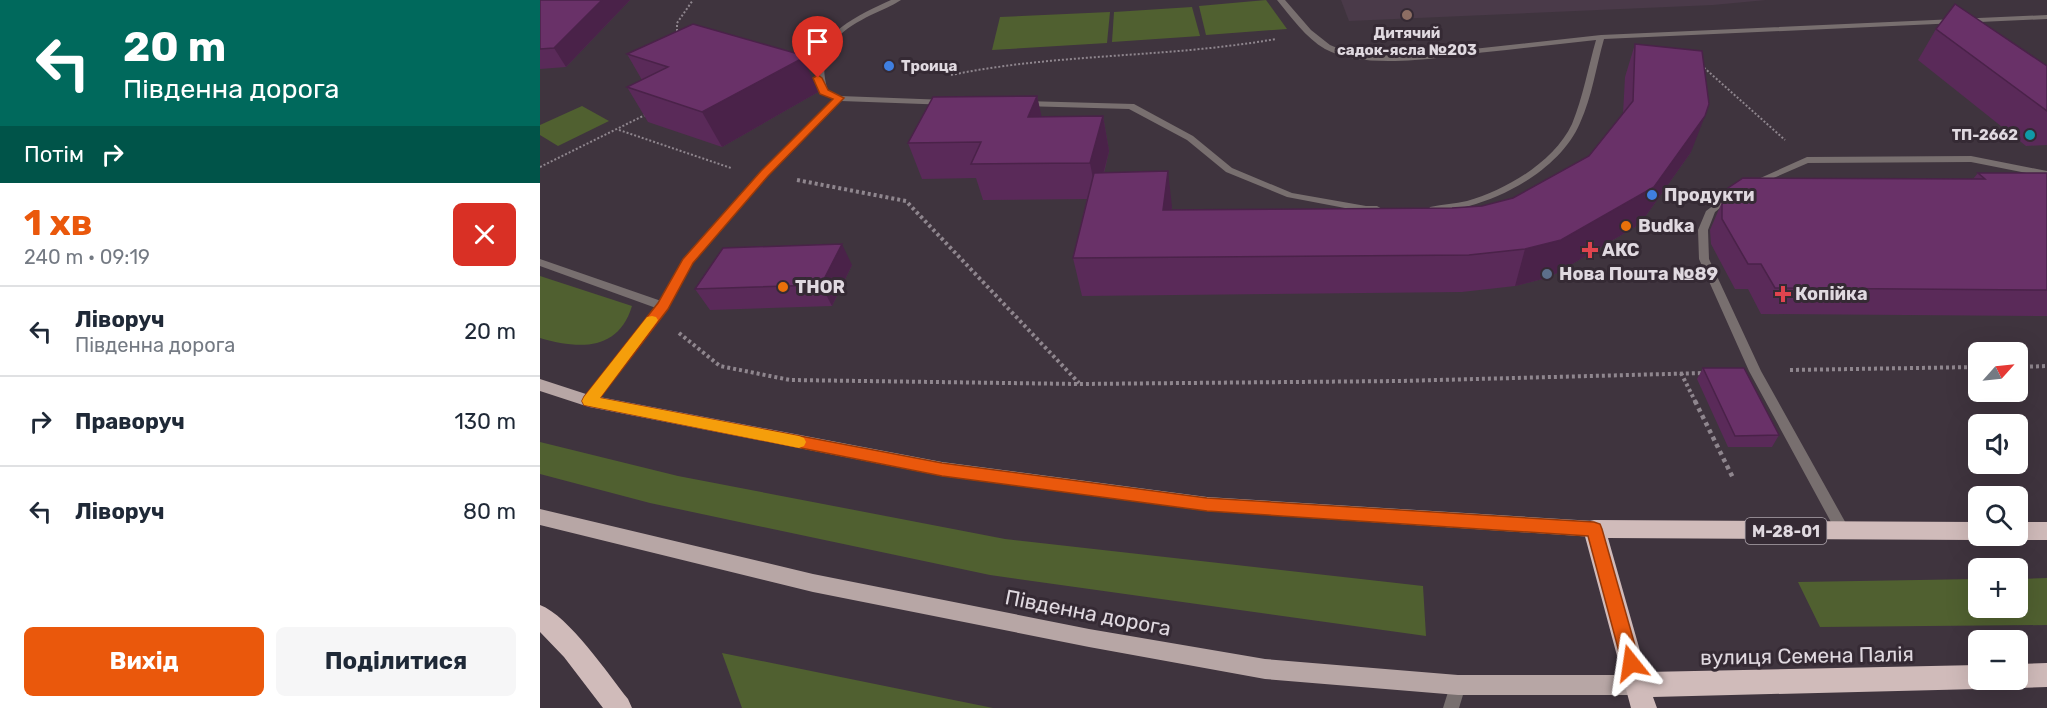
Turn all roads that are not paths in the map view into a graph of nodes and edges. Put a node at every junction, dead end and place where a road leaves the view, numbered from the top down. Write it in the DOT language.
graph roads {
  1 [pos="897,0"];
  2 [pos="1281,0"];
  3 [pos="2047,17"];
  4 [pos="1601,37"];
  5 [pos="839,98"];
  6 [pos="953,103"];
  7 [pos="1012,104"];
  8 [pos="2047,174"];
  9 [pos="1388,209"];
  10 [pos="1422,209"];
  11 [pos="540,262"];
  12 [pos="663,306"];
  13 [pos="540,385"];
  14 [pos="589,401"];
  15 [pos="540,517"];
  16 [pos="1594,529"];
  17 [pos="1843,531"];
  18 [pos="1968,531"];
  19 [pos="2028,531"];
  20 [pos="2047,531"];
  21 [pos="540,616"];
  22 [pos="2047,675"];
  23 [pos="2028,676"];
  24 [pos="1968,678"];
  25 [pos="1458,685"];
  26 [pos="1640,697"];
  27 [pos="619,708"];
  28 [pos="1451,708"];
  1 -- 5 [label="street"];
  2 -- 4 [label="street"];
  3 -- 4 [label="street"];
  4 -- 10 [label="street"];
  5 -- 6 [label="street"];
  5 -- 12 [label="street"];
  7 -- 9 [label="street"];
  8 -- 17 [label="street"];
  11 -- 12 [label="street"];
  12 -- 14 [label="street"];
  13 -- 14 [label="main road"];
  14 -- 16 [label="main road"];
  15 -- 25 [label="main road, Південна дорога"];
  16 -- 17 [label="highway, М-28-01"];
  16 -- 26 [label="highway"];
  17 -- 18 [label="highway, М-28-01"];
  19 -- 20 [label="highway"];
  21 -- 27 [label="highway"];
  22 -- 23 [label="highway"];
  24 -- 26 [label="highway, вулиця Семена Палія"];
  25 -- 26 [label="main road, Південна дорога"];
  25 -- 28 [label="street"];
}
